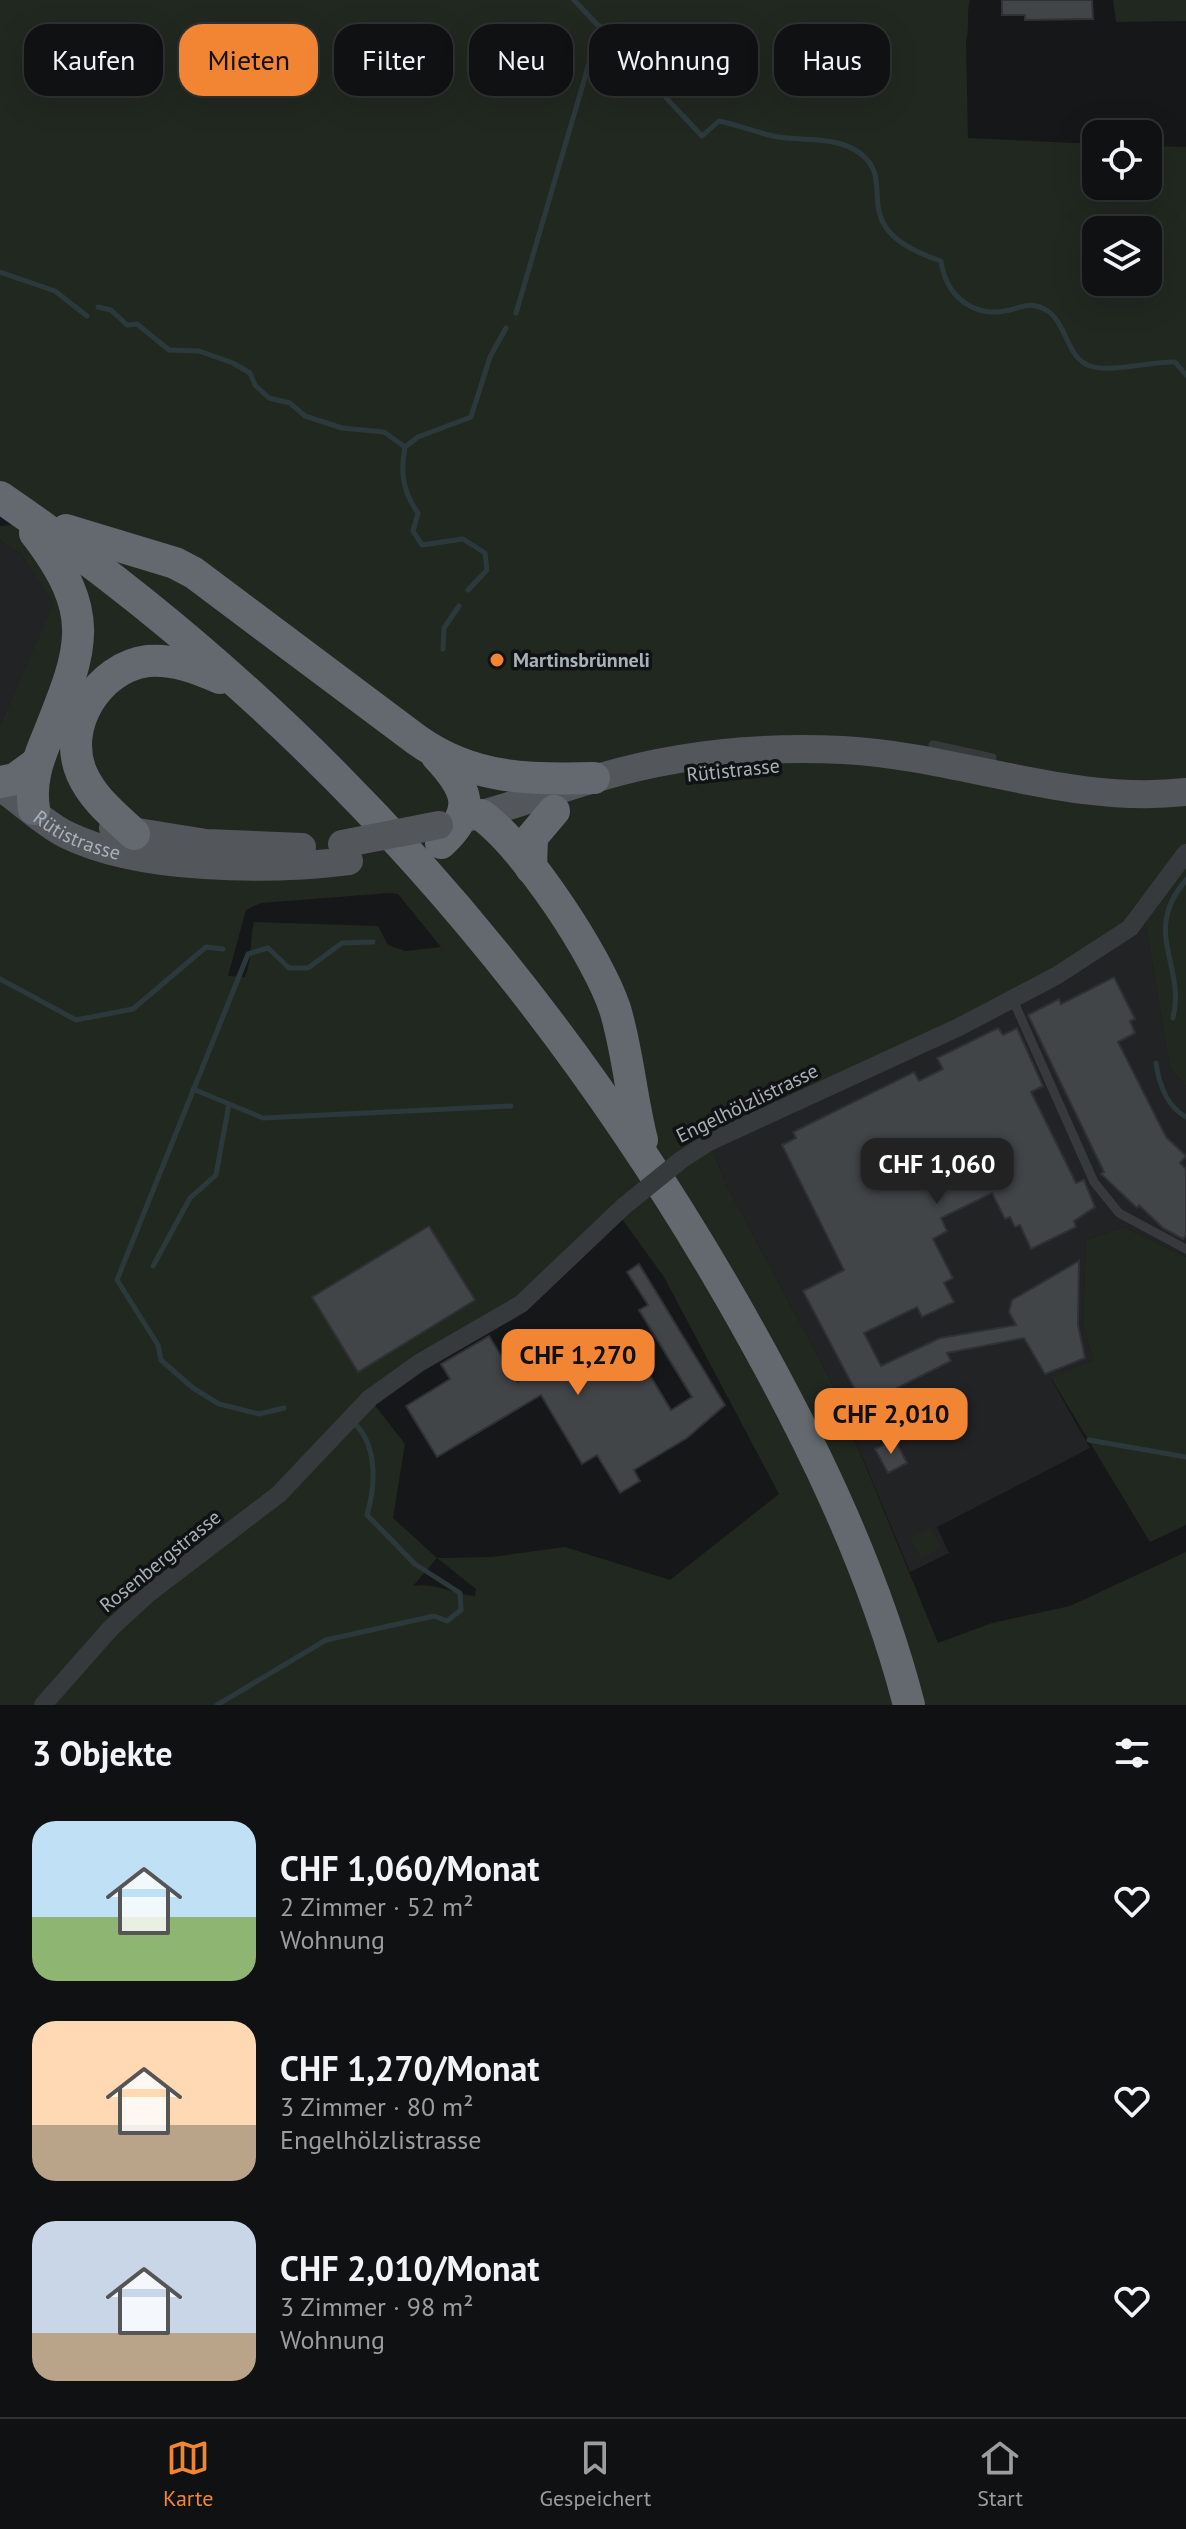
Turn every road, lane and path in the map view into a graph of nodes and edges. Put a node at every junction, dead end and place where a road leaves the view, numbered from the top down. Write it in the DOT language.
graph roads {
  1 [pos="7,502"];
  2 [pos="241,687"];
  3 [pos="79,724"];
  4 [pos="933,745"];
  5 [pos="433,752"];
  6 [pos="37,763"];
  7 [pos="989,775"];
  8 [pos="594,778"];
  9 [pos="0,784"];
  10 [pos="1186,792"];
  11 [pos="0,799"];
  12 [pos="34,809"];
  13 [pos="554,811"];
  14 [pos="460,830"];
  15 [pos="134,834"];
  16 [pos="346,853"];
  17 [pos="1186,853"];
  18 [pos="531,868"];
  19 [pos="1013,1000"];
  20 [pos="649,1165"];
  21 [pos="1186,1249"];
  22 [pos="279,1494"];
  23 [pos="43,1705"];
  24 [pos="909,1705"];
  1 -- 2 [label="highway"];
  1 -- 5 [label="highway"];
  1 -- 6 [label="highway"];
  2 -- 3 [label="highway"];
  2 -- 20 [label="highway"];
  3 -- 12 [label="highway"];
  3 -- 15 [label="highway"];
  4 -- 7 [label="lane"];
  5 -- 8 [label="highway"];
  5 -- 14 [label="highway"];
  6 -- 9 [label="highway"];
  6 -- 12 [label="highway"];
  7 -- 8 [label="main road, Rütistrasse"];
  7 -- 10 [label="main road, Rütistrasse"];
  7 -- 13 [label="main road, Rütistrasse"];
  8 -- 14 [label="main road, Rütistrasse"];
  9 -- 12 [label="main road"];
  11 -- 12 [label="main road"];
  12 -- 15 [label="main road, Rütistrasse"];
  12 -- 16 [label="main road, Rütistrasse"];
  13 -- 14 [label="main road, Rütistrasse"];
  13 -- 18 [label="highway"];
  14 -- 16 [label="main road, Rütistrasse, bridge"];
  14 -- 18 [label="highway"];
  15 -- 16 [label="main road, Rütistrasse"];
  17 -- 19 [label="street, Engelhölzlistrasse"];
  18 -- 20 [label="highway"];
  19 -- 21 [label="lane"];
  19 -- 22 [label="street, Engelhölzlistrasse, bridge"];
  20 -- 24 [label="highway"];
  22 -- 23 [label="street, Rosenbergstrasse"];
}
